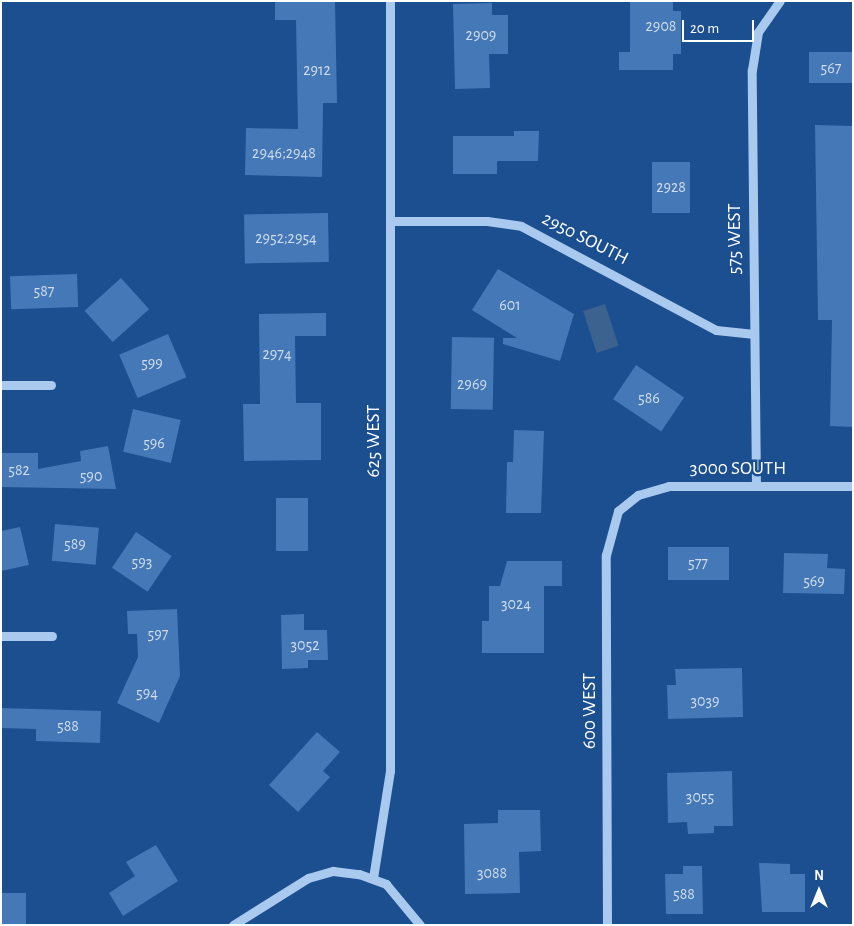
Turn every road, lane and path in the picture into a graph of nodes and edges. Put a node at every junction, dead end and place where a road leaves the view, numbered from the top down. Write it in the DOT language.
graph roads {
  1 [pos="390,1"];
  2 [pos="780,1"];
  3 [pos="390,222"];
  4 [pos="752,334"];
  5 [pos="1,385"];
  6 [pos="52,385"];
  7 [pos="756,486"];
  8 [pos="853,486"];
  9 [pos="627,503"];
  10 [pos="1,636"];
  11 [pos="52,636"];
  12 [pos="373,878"];
  13 [pos="233,925"];
  14 [pos="420,925"];
  15 [pos="607,925"];
  1 -- 3 [label="street, 625 WEST"];
  2 -- 4 [label="street, 575 WEST"];
  3 -- 4 [label="street, 2950 SOUTH"];
  3 -- 12 [label="street, 625 WEST"];
  4 -- 7 [label="street, 575 WEST"];
  5 -- 6 [label="street"];
  7 -- 8 [label="street, 3000 SOUTH"];
  7 -- 9 [label="street, 3000 SOUTH"];
  9 -- 15 [label="street, 600 WEST"];
  10 -- 11 [label="street"];
  12 -- 13 [label="street"];
  12 -- 14 [label="street"];
}
